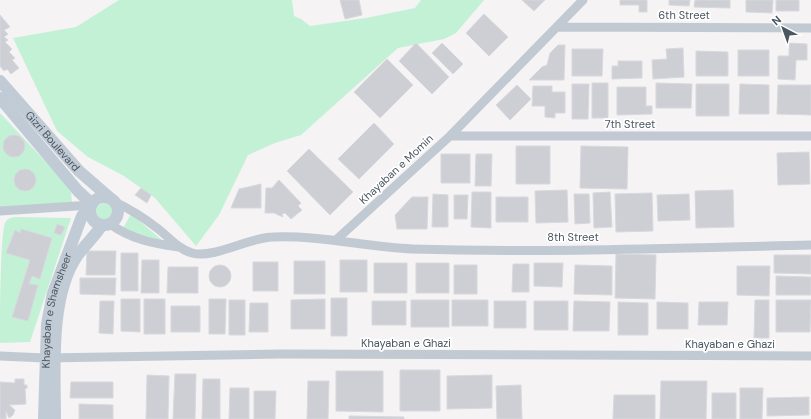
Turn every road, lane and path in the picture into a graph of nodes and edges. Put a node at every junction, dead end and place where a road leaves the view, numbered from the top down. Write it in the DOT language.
graph roads {
  1 [pos="583,0"];
  2 [pos="558,27"];
  3 [pos="811,28"];
  4 [pos="0,81"];
  5 [pos="0,98"];
  6 [pos="450,136"];
  7 [pos="811,136"];
  8 [pos="112,200"];
  9 [pos="91,206"];
  10 [pos="0,211"];
  11 [pos="106,224"];
  12 [pos="336,240"];
  13 [pos="811,245"];
  14 [pos="179,247"];
  15 [pos="0,356"];
  16 [pos="811,356"];
  17 [pos="50,358"];
  18 [pos="44,419"];
  19 [pos="55,419"];
  1 -- 2 [label="street, Khayaban e Momin"];
  2 -- 3 [label="street, 6th Street"];
  2 -- 6 [label="street, Khayaban e Momin"];
  4 -- 8 [label="main road, Gizri Boulevard"];
  5 -- 9 [label="main road, Gizri Boulevard"];
  6 -- 7 [label="street, 7th Street"];
  6 -- 12 [label="street, Khayaban e Momin"];
  8 -- 9 [label="main road"];
  8 -- 11 [label="main road"];
  8 -- 14 [label="street"];
  9 -- 10 [label="street"];
  9 -- 11 [label="main road"];
  9 -- 17 [label="main road, Khayaban e Shamsheer"];
  11 -- 14 [label="street"];
  11 -- 17 [label="main road, Khayaban e Shamsheer"];
  12 -- 13 [label="street, 8th Street"];
  12 -- 14 [label="street"];
  15 -- 17 [label="street, Khayaban e Ghazi"];
  16 -- 17 [label="street, Khayaban e Ghazi"];
  17 -- 18 [label="main road, Khayaban e Shamsheer"];
  17 -- 19 [label="main road, Khayaban e Shamsheer"];
}
